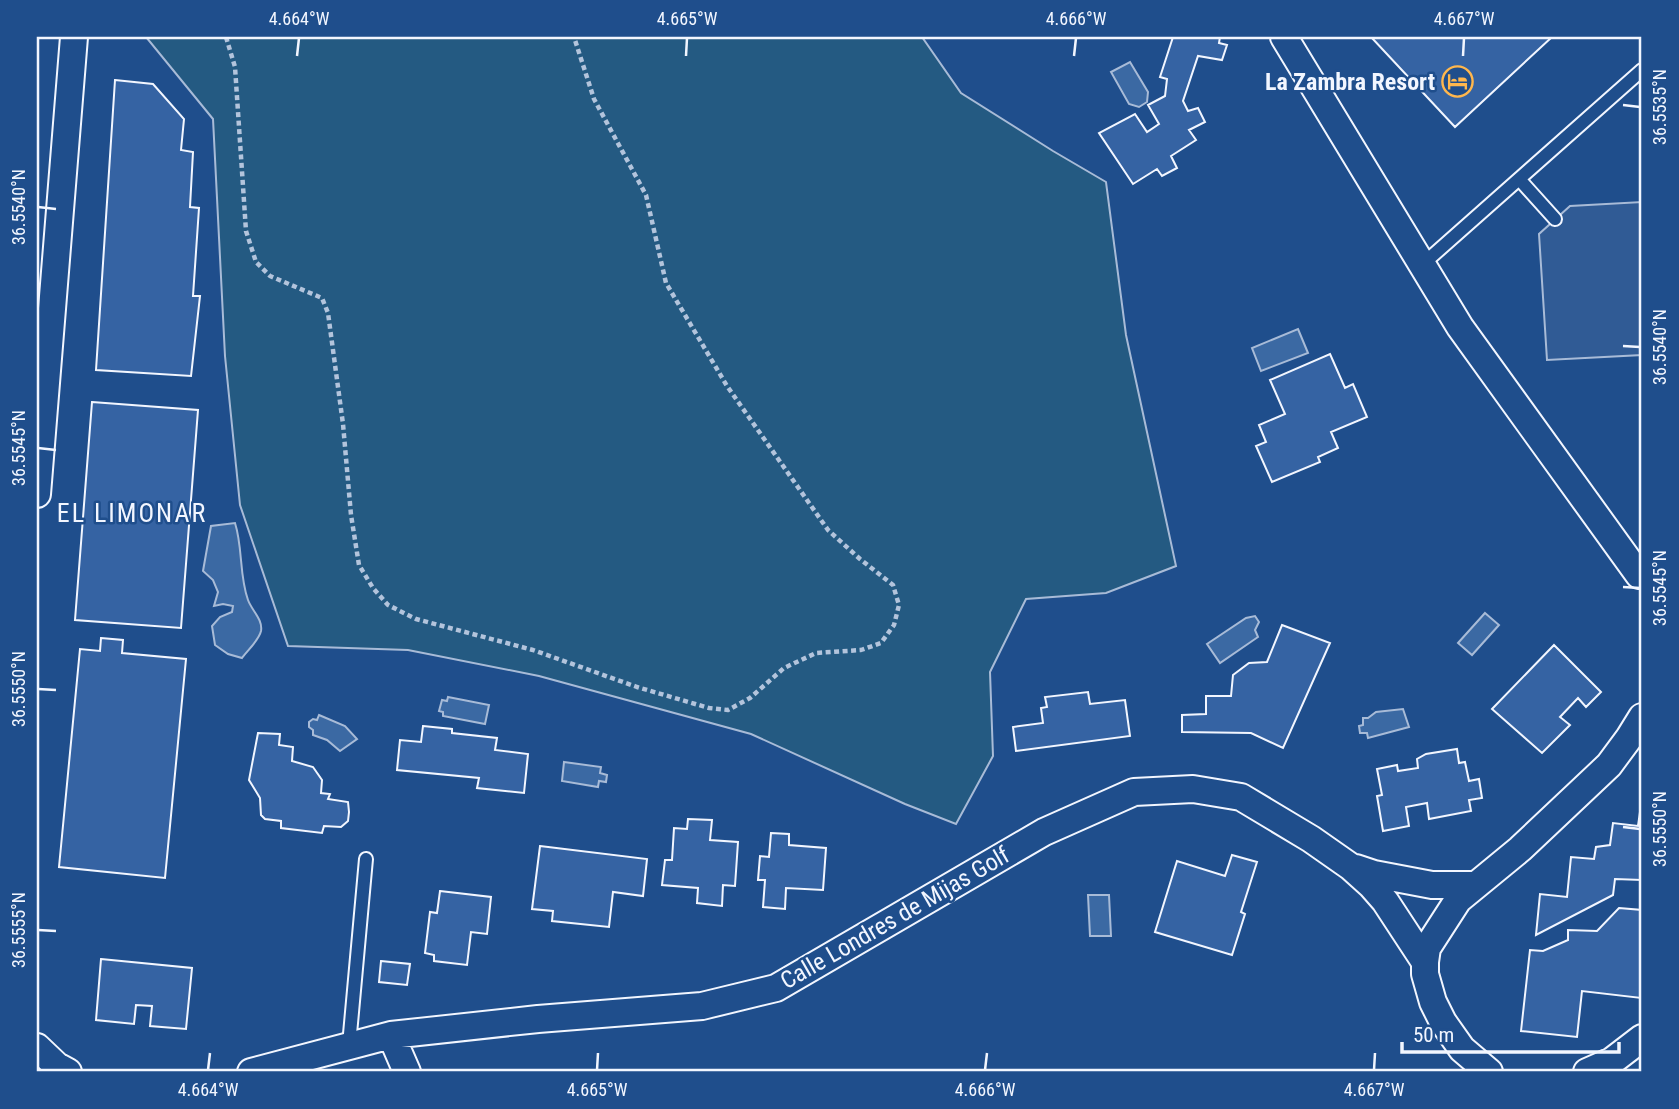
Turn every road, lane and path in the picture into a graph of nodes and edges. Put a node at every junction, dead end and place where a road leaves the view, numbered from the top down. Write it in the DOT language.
graph roads {
  1 [pos="74,37"];
  2 [pos="226,37"];
  3 [pos="574,37"];
  4 [pos="1284,37"];
  5 [pos="1642,70"];
  6 [pos="1519,179"];
  7 [pos="1555,219"];
  8 [pos="1423,264"];
  9 [pos="37,494"];
  10 [pos="1641,578"];
  11 [pos="1642,718"];
  12 [pos="366,859"];
  13 [pos="1351,867"];
  14 [pos="1475,885"];
  15 [pos="1424,962"];
  16 [pos="391,1035"];
  17 [pos="1642,1038"];
  18 [pos="349,1045"];
  19 [pos="37,1047"];
  20 [pos="68,1072"];
  21 [pos="251,1072"];
  22 [pos="407,1072"];
  23 [pos="1489,1072"];
  24 [pos="1587,1072"];
  1 -- 9 [label="street"];
  2 -- 3 [label="path"];
  4 -- 8 [label="street"];
  5 -- 6 [label="lane"];
  6 -- 7 [label="lane"];
  6 -- 8 [label="lane"];
  8 -- 10 [label="street"];
  11 -- 14 [label="street"];
  12 -- 18 [label="lane"];
  13 -- 14 [label="street"];
  13 -- 15 [label="street, Calle Londres de Mijas Golf"];
  13 -- 16 [label="street, Calle Londres de Mijas Golf"];
  14 -- 15 [label="street"];
  15 -- 23 [label="street"];
  16 -- 18 [label="street, Calle Londres de Mijas Golf"];
  16 -- 22 [label="street"];
  17 -- 24 [label="street"];
  18 -- 21 [label="street, Calle Londres de Mijas Golf"];
  19 -- 20 [label="street"];
}
